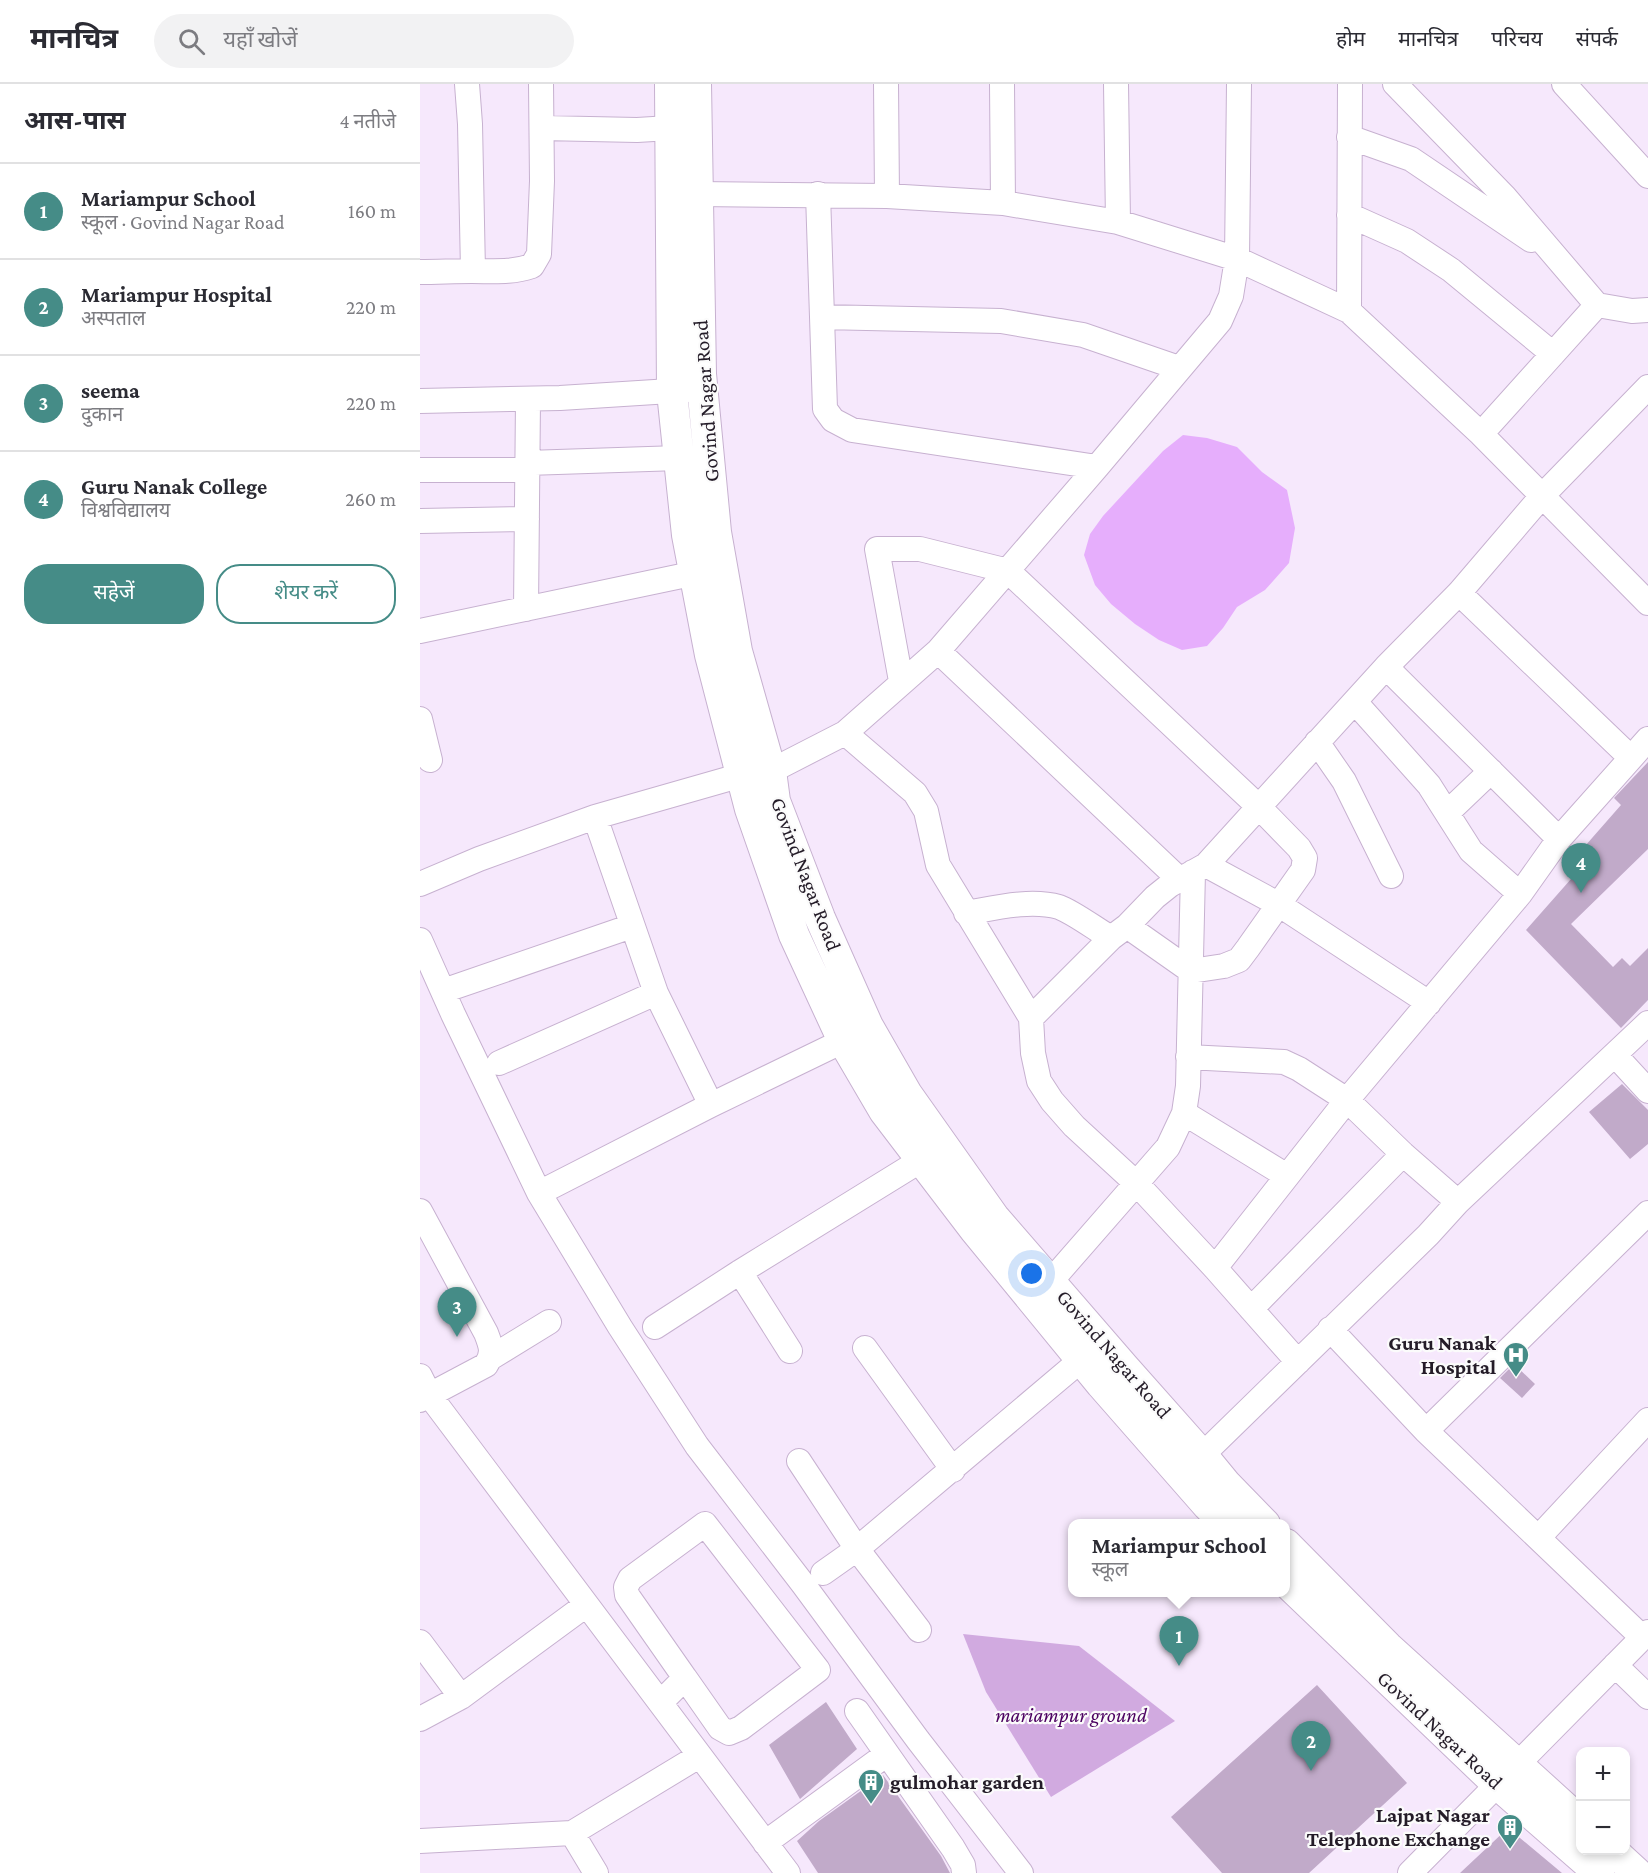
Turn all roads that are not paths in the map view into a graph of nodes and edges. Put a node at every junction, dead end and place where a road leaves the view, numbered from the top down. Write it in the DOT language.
graph roads {
  1 [pos="467,84"];
  2 [pos="541,84"];
  3 [pos="670,84"];
  4 [pos="696,84"];
  5 [pos="886,84"];
  6 [pos="1002,84"];
  7 [pos="1116,84"];
  8 [pos="1239,84"];
  9 [pos="1350,84"];
  10 [pos="1395,84"];
  11 [pos="1564,84"];
  12 [pos="542,128"];
  13 [pos="670,128"];
  14 [pos="1349,137"];
  15 [pos="1648,176"];
  16 [pos="697,194"];
  17 [pos="818,194"];
  18 [pos="887,196"];
  19 [pos="1003,203"];
  20 [pos="1349,215"];
  21 [pos="1118,222"];
  22 [pos="1554,255"];
  23 [pos="1237,259"];
  24 [pos="472,271"];
  25 [pos="420,272"];
  26 [pos="1598,305"];
  27 [pos="1648,310"];
  28 [pos="1348,311"];
  29 [pos="822,317"];
  30 [pos="1553,354"];
  31 [pos="1179,368"];
  32 [pos="702,389"];
  33 [pos="672,392"];
  34 [pos="528,400"];
  35 [pos="420,401"];
  36 [pos="1643,403"];
  37 [pos="1481,434"];
  38 [pos="679,458"];
  39 [pos="527,466"];
  40 [pos="1097,467"];
  41 [pos="420,470"];
  42 [pos="1542,496"];
  43 [pos="527,519"];
  44 [pos="420,521"];
  45 [pos="1008,571"];
  46 [pos="696,573"];
  47 [pos="1459,592"];
  48 [pos="1648,603"];
  49 [pos="526,609"];
  50 [pos="420,631"];
  51 [pos="938,651"];
  52 [pos="1386,667"];
  53 [pos="901,681"];
  54 [pos="1355,702"];
  55 [pos="420,718"];
  56 [pos="845,733"];
  57 [pos="1648,739"];
  58 [pos="1317,742"];
  59 [pos="1632,758"];
  60 [pos="430,760"];
  61 [pos="1491,771"];
  62 [pos="756,773"];
  63 [pos="1260,808"];
  64 [pos="1447,813"];
  65 [pos="595,817"];
  66 [pos="1559,839"];
  67 [pos="1193,872"];
  68 [pos="1391,876"];
  69 [pos="420,884"];
  70 [pos="1520,894"];
  71 [pos="1278,904"];
  72 [pos="966,913"];
  73 [pos="632,926"];
  74 [pos="1119,932"];
  75 [pos="421,946"];
  76 [pos="1191,970"];
  77 [pos="443,991"];
  78 [pos="656,993"];
  79 [pos="1429,1003"];
  80 [pos="1031,1018"];
  81 [pos="1648,1023"];
  82 [pos="843,1041"];
  83 [pos="1615,1055"];
  84 [pos="1188,1057"];
  85 [pos="499,1063"];
  86 [pos="1648,1091"];
  87 [pos="1347,1100"];
  88 [pos="711,1105"];
  89 [pos="1184,1113"];
  90 [pos="932,1153"];
  91 [pos="1403,1154"];
  92 [pos="1287,1176"];
  93 [pos="1137,1184"];
  94 [pos="539,1193"];
  95 [pos="1458,1202"];
  96 [pos="420,1210"];
  97 [pos="1648,1213"];
  98 [pos="1215,1268"];
  99 [pos="740,1272"];
  100 [pos="1051,1281"];
  101 [pos="1251,1309"];
  102 [pos="549,1323"];
  103 [pos="655,1327"];
  104 [pos="1330,1329"];
  105 [pos="865,1348"];
  106 [pos="790,1351"];
  107 [pos="492,1357"];
  108 [pos="1081,1360"];
  109 [pos="1298,1362"];
  110 [pos="424,1391"];
  111 [pos="1648,1420"];
  112 [pos="1426,1431"];
  113 [pos="1203,1456"];
  114 [pos="799,1461"];
  115 [pos="953,1470"];
  116 [pos="1181,1475"];
  117 [pos="1221,1519"];
  118 [pos="1260,1519"];
  119 [pos="1539,1537"];
  120 [pos="1290,1548"];
  121 [pos="857,1550"];
  122 [pos="823,1573"];
  123 [pos="1290,1585"];
  124 [pos="586,1605"];
  125 [pos="919,1630"];
  126 [pos="1645,1635"];
  127 [pos="420,1642"];
  128 [pos="1616,1665"];
  129 [pos="685,1678"];
  130 [pos="461,1697"];
  131 [pos="1648,1697"];
  132 [pos="661,1702"];
  133 [pos="857,1712"];
  134 [pos="420,1719"];
  135 [pos="887,1754"];
  136 [pos="699,1756"];
  137 [pos="1507,1774"];
  138 [pos="1576,1818"];
  139 [pos="572,1833"];
  140 [pos="420,1841"];
  141 [pos="765,1843"];
  142 [pos="1617,1855"];
  143 [pos="596,1873"];
  144 [pos="788,1873"];
  145 [pos="964,1873"];
  146 [pos="1022,1873"];
  147 [pos="1410,1873"];
  148 [pos="1599,1873"];
  149 [pos="1637,1873"];
  1 -- 24 [label="street"];
  2 -- 12 [label="street"];
  3 -- 13 [label="main road, Govind Nagar Road"];
  4 -- 16 [label="main road, Govind Nagar Road"];
  5 -- 18 [label="street"];
  6 -- 19 [label="street"];
  7 -- 21 [label="street"];
  8 -- 23 [label="street"];
  9 -- 14 [label="street"];
  10 -- 22 [label="street"];
  11 -- 15 [label="street"];
  12 -- 13 [label="street"];
  12 -- 24 [label="street"];
  13 -- 33 [label="main road, Govind Nagar Road"];
  14 -- 20 [label="street"];
  14 -- 22 [label="street"];
  16 -- 17 [label="street"];
  16 -- 32 [label="main road, Govind Nagar Road"];
  17 -- 18 [label="street"];
  17 -- 29 [label="street"];
  18 -- 19 [label="street"];
  19 -- 21 [label="street"];
  20 -- 28 [label="street"];
  20 -- 30 [label="street"];
  21 -- 23 [label="street"];
  22 -- 26 [label="street"];
  23 -- 28 [label="street"];
  23 -- 31 [label="street"];
  24 -- 25 [label="street"];
  26 -- 27 [label="street"];
  26 -- 30 [label="street"];
  28 -- 37 [label="street"];
  29 -- 31 [label="street"];
  29 -- 40 [label="street"];
  30 -- 37 [label="street"];
  31 -- 40 [label="street"];
  32 -- 33 [label="street"];
  32 -- 62 [label="main road, Govind Nagar Road"];
  33 -- 34 [label="street"];
  33 -- 38 [label="main road, Govind Nagar Road"];
  34 -- 35 [label="street"];
  34 -- 39 [label="street"];
  36 -- 42 [label="street"];
  37 -- 42 [label="street"];
  38 -- 39 [label="street"];
  38 -- 46 [label="main road, Govind Nagar Road"];
  39 -- 41 [label="street"];
  39 -- 43 [label="street"];
  40 -- 45 [label="street"];
  42 -- 47 [label="street"];
  42 -- 48 [label="street"];
  43 -- 44 [label="street"];
  43 -- 49 [label="street"];
  45 -- 51 [label="street"];
  45 -- 53 [label="street"];
  45 -- 63 [label="street"];
  46 -- 49 [label="street"];
  46 -- 62 [label="main road, Govind Nagar Road"];
  47 -- 52 [label="street"];
  47 -- 59 [label="street"];
  49 -- 50 [label="street"];
  51 -- 53 [label="street"];
  51 -- 67 [label="street"];
  52 -- 54 [label="street"];
  52 -- 61 [label="street"];
  53 -- 56 [label="street"];
  54 -- 58 [label="street"];
  54 -- 64 [label="street"];
  55 -- 60 [label="street"];
  56 -- 62 [label="street"];
  56 -- 72 [label="street"];
  57 -- 59 [label="street"];
  58 -- 63 [label="street"];
  58 -- 68 [label="street"];
  59 -- 66 [label="street"];
  61 -- 64 [label="street"];
  61 -- 66 [label="street"];
  62 -- 65 [label="street"];
  62 -- 82 [label="main road, Govind Nagar Road"];
  62 -- 90 [label="main road, Govind Nagar Road"];
  63 -- 67 [label="street"];
  63 -- 71 [label="street"];
  64 -- 70 [label="street"];
  65 -- 69 [label="street"];
  65 -- 73 [label="street"];
  66 -- 70 [label="street"];
  67 -- 71 [label="street"];
  67 -- 74 [label="street"];
  67 -- 76 [label="street"];
  70 -- 79 [label="street"];
  71 -- 76 [label="street"];
  71 -- 79 [label="street"];
  72 -- 74 [label="street"];
  72 -- 80 [label="street"];
  73 -- 77 [label="street"];
  73 -- 78 [label="street"];
  74 -- 76 [label="street"];
  74 -- 80 [label="street"];
  75 -- 77 [label="street"];
  76 -- 84 [label="street"];
  77 -- 94 [label="street"];
  78 -- 85 [label="street"];
  78 -- 88 [label="street"];
  79 -- 87 [label="street"];
  80 -- 93 [label="street"];
  81 -- 83 [label="street"];
  82 -- 88 [label="street"];
  82 -- 90 [label="main road, Govind Nagar Road"];
  83 -- 86 [label="street"];
  83 -- 95 [label="street"];
  84 -- 87 [label="street"];
  84 -- 89 [label="street"];
  87 -- 91 [label="street"];
  87 -- 92 [label="street"];
  88 -- 94 [label="street"];
  89 -- 92 [label="street"];
  89 -- 93 [label="street"];
  90 -- 99 [label="street"];
  90 -- 100 [label="main road, Govind Nagar Road"];
  90 -- 108 [label="main road, Govind Nagar Road"];
  91 -- 95 [label="street"];
  91 -- 101 [label="street"];
  92 -- 98 [label="street"];
  93 -- 98 [label="street"];
  93 -- 100 [label="street"];
  94 -- 146 [label="street"];
  95 -- 104 [label="street"];
  96 -- 107 [label="street"];
  97 -- 112 [label="street"];
  98 -- 101 [label="street"];
  99 -- 103 [label="street"];
  99 -- 106 [label="street"];
  100 -- 113 [label="main road, Govind Nagar Road"];
  101 -- 109 [label="street"];
  102 -- 107 [label="street"];
  104 -- 109 [label="street"];
  104 -- 112 [label="street"];
  105 -- 115 [label="street"];
  107 -- 110 [label="street"];
  108 -- 115 [label="street"];
  108 -- 116 [label="main road, Govind Nagar Road"];
  109 -- 113 [label="street"];
  110 -- 124 [label="street"];
  111 -- 119 [label="street"];
  112 -- 119 [label="street"];
  113 -- 116 [label="street"];
  113 -- 118 [label="main road, Govind Nagar Road"];
  114 -- 121 [label="street"];
  115 -- 121 [label="street"];
  116 -- 117 [label="main road, Govind Nagar Road"];
  119 -- 126 [label="street"];
  120 -- 137 [label="main road, Govind Nagar Road"];
  121 -- 122 [label="street"];
  121 -- 125 [label="street"];
  123 -- 137 [label="main road, Govind Nagar Road"];
  124 -- 130 [label="street"];
  124 -- 132 [label="street"];
  126 -- 128 [label="street"];
  127 -- 130 [label="street"];
  128 -- 131 [label="street"];
  128 -- 137 [label="street"];
  129 -- 129 [label="street"];
  129 -- 132 [label="street"];
  130 -- 134 [label="street"];
  132 -- 136 [label="street"];
  133 -- 135 [label="street"];
  135 -- 141 [label="street"];
  135 -- 145 [label="street"];
  136 -- 139 [label="street"];
  136 -- 141 [label="street"];
  137 -- 138 [label="main road, Govind Nagar Road"];
  137 -- 147 [label="street"];
  137 -- 148 [label="main road, Govind Nagar Road"];
  139 -- 140 [label="street"];
  139 -- 143 [label="street"];
  141 -- 144 [label="street"];
  142 -- 149 [label="main road"];
}
